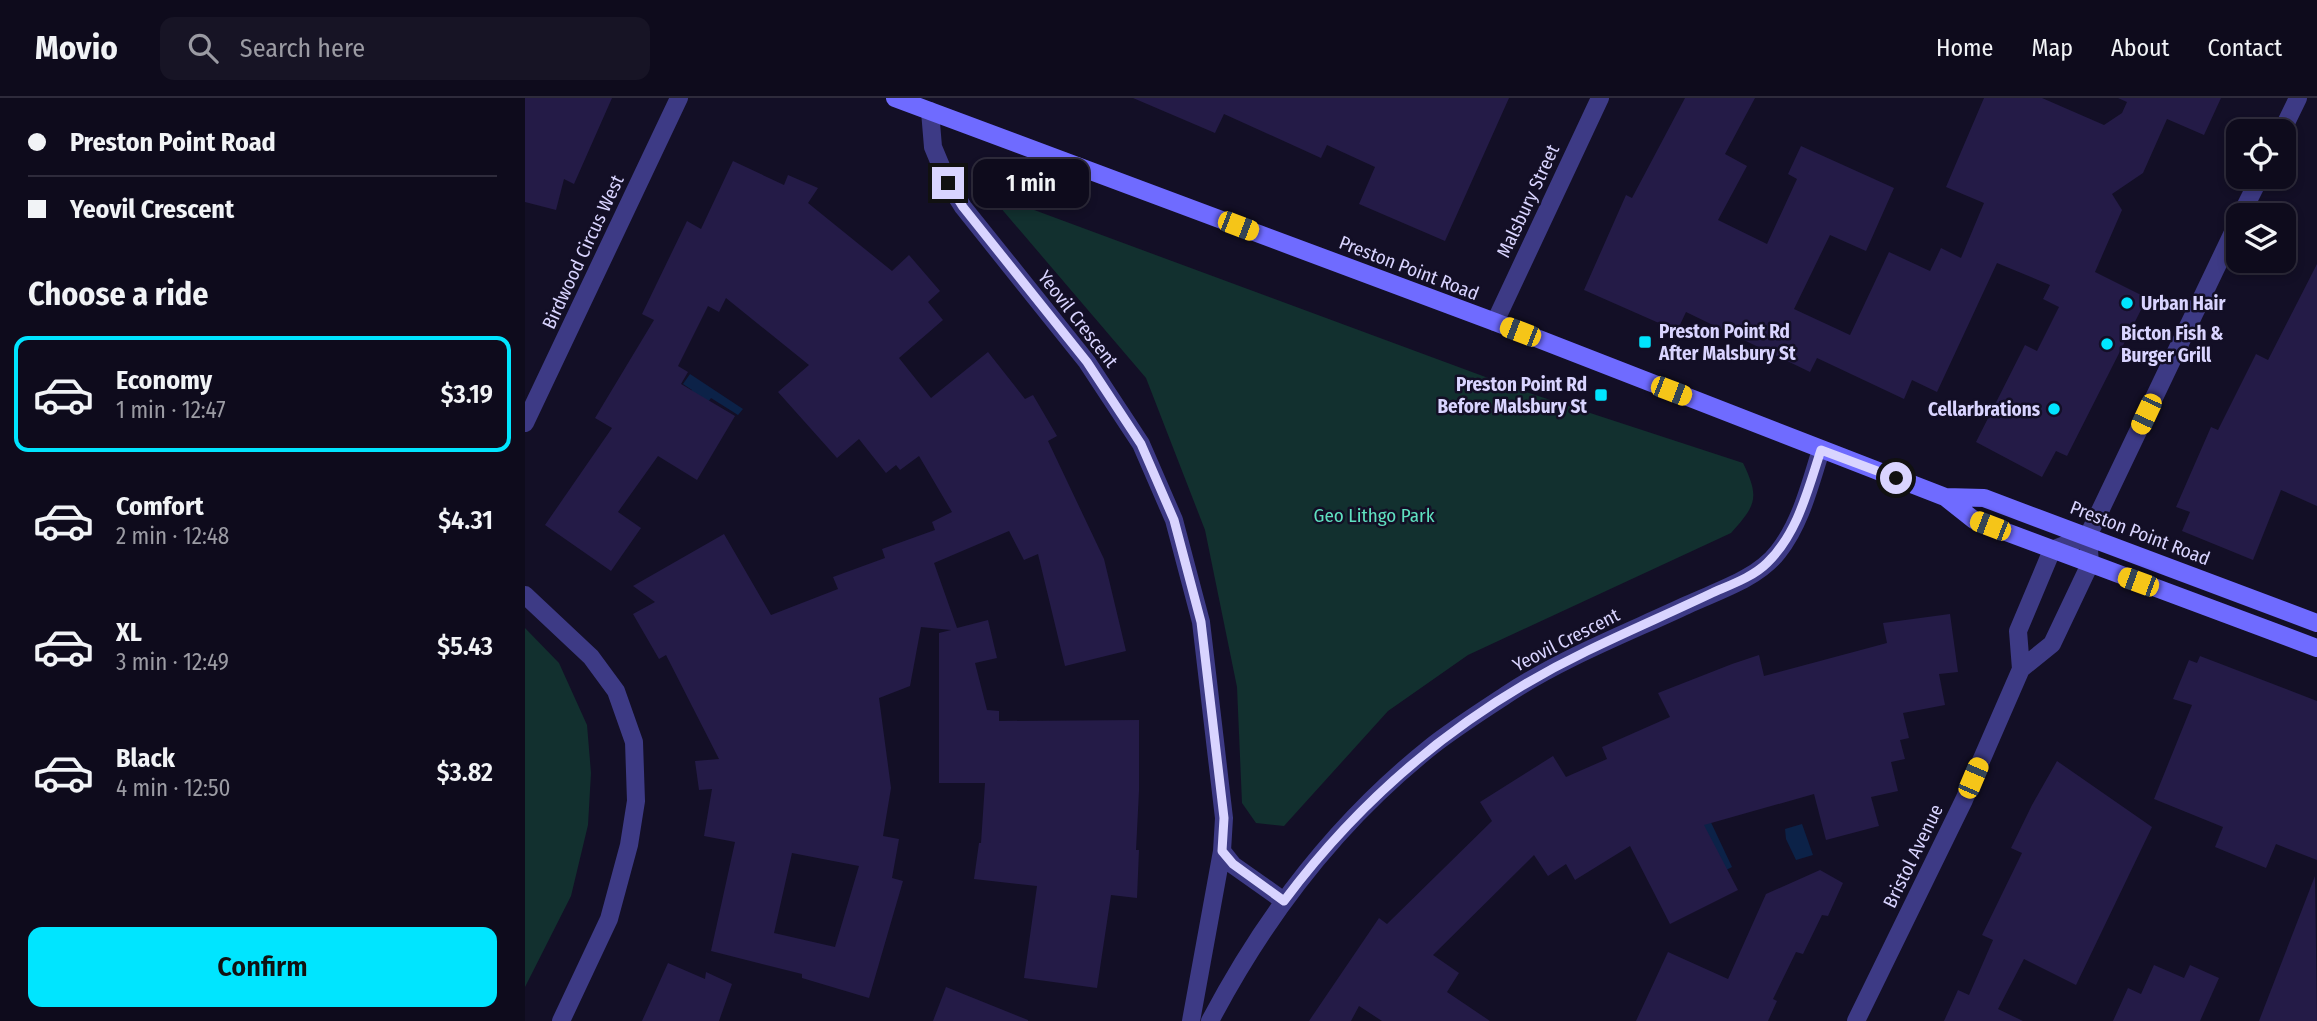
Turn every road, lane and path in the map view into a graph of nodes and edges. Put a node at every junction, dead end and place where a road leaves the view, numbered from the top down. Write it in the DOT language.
graph roads {
  1 [pos="679,98"];
  2 [pos="895,98"];
  3 [pos="1600,98"];
  4 [pos="2298,98"];
  5 [pos="930,111"];
  6 [pos="2288,119"];
  7 [pos="2226,247"];
  8 [pos="1495,322"];
  9 [pos="525,423"];
  10 [pos="1821,450"];
  11 [pos="1945,497"];
  12 [pos="2088,536"];
  13 [pos="2052,550"];
  14 [pos="2090,564"];
  15 [pos="525,595"];
  16 [pos="2317,623"];
  17 [pos="2317,648"];
  18 [pos="2021,669"];
  19 [pos="1222,851"];
  20 [pos="1284,901"];
  21 [pos="561,1021"];
  22 [pos="1191,1021"];
  23 [pos="1210,1021"];
  24 [pos="1856,1021"];
  1 -- 9 [label="street, Birdwood Circus West"];
  2 -- 5 [label="main road, Preston Point Road"];
  3 -- 8 [label="street, Malsbury Street"];
  4 -- 6 [label="street"];
  5 -- 8 [label="main road, Preston Point Road"];
  5 -- 19 [label="street, Yeovil Crescent"];
  7 -- 12 [label="street, Bristol Avenue"];
  8 -- 10 [label="main road, Preston Point Road"];
  10 -- 11 [label="main road, Preston Point Road"];
  10 -- 20 [label="street, Yeovil Crescent"];
  11 -- 12 [label="main road, Preston Point Road"];
  11 -- 13 [label="main road, Preston Point Road"];
  12 -- 13 [label="street"];
  12 -- 14 [label="street, Bristol Avenue"];
  12 -- 16 [label="main road, Preston Point Road"];
  13 -- 14 [label="main road, Preston Point Road"];
  13 -- 18 [label="street, Bristol Avenue"];
  14 -- 17 [label="main road, Preston Point Road"];
  14 -- 18 [label="street, Bristol Avenue"];
  15 -- 21 [label="street"];
  18 -- 24 [label="street, Bristol Avenue"];
  19 -- 20 [label="street"];
  19 -- 22 [label="street, Yeovil Crescent"];
  20 -- 23 [label="street, Yeovil Crescent"];
}
